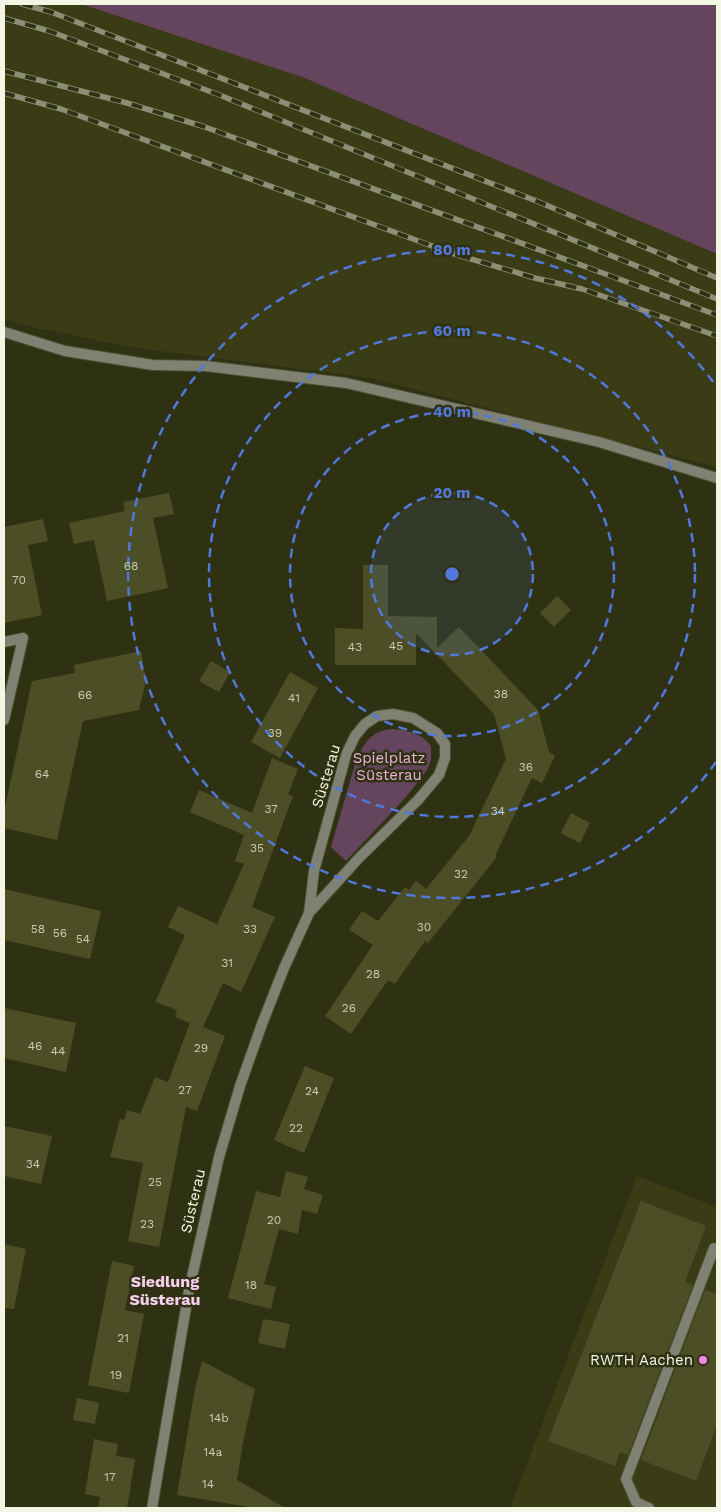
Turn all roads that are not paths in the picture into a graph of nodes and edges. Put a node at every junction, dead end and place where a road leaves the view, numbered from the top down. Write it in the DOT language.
graph roads {
  1 [pos="4,332"];
  2 [pos="717,478"];
  3 [pos="4,642"];
  4 [pos="4,720"];
  5 [pos="309,913"];
  6 [pos="717,1249"];
  7 [pos="152,1508"];
  8 [pos="649,1508"];
  1 -- 2 [label="street"];
  3 -- 4 [label="street"];
  5 -- 5 [label="street, Süsterau"];
  5 -- 7 [label="street, Süsterau"];
  6 -- 8 [label="street"];
}
